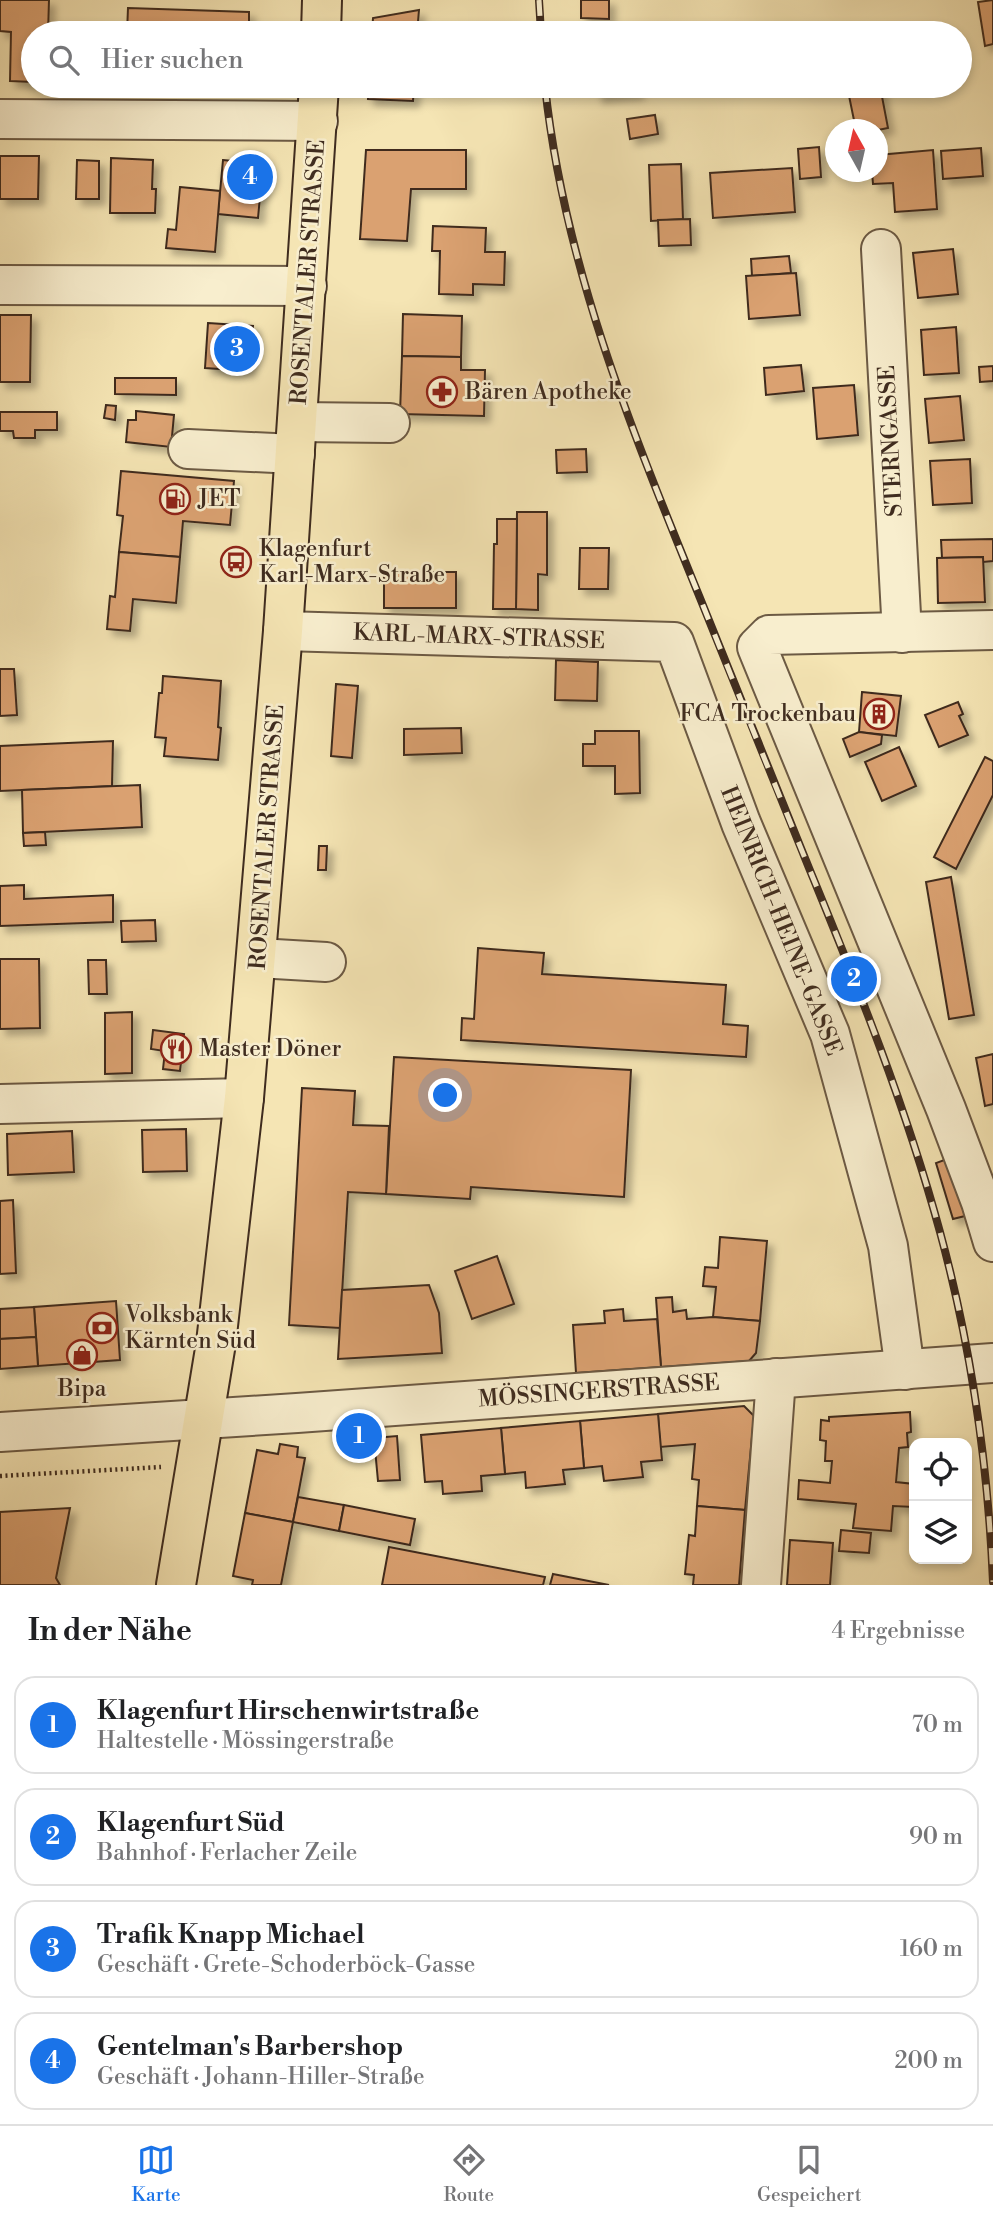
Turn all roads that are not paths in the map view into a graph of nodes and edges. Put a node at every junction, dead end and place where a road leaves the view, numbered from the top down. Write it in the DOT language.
graph roads {
  1 [pos="322,0"];
  2 [pos="321,21"];
  3 [pos="319,103"];
  4 [pos="0,119"];
  5 [pos="881,249"];
  6 [pos="0,285"];
  7 [pos="307,286"];
  8 [pos="390,422"];
  9 [pos="296,438"];
  10 [pos="188,449"];
  11 [pos="993,630"];
  12 [pos="283,631"];
  13 [pos="902,634"];
  14 [pos="674,642"];
  15 [pos="258,958"];
  16 [pos="326,962"];
  17 [pos="244,1098"];
  18 [pos="0,1104"];
  19 [pos="993,1242"];
  20 [pos="993,1363"];
  21 [pos="905,1370"];
  22 [pos="776,1378"];
  23 [pos="205,1420"];
  24 [pos="0,1432"];
  25 [pos="176,1585"];
  26 [pos="761,1585"];
  1 -- 2 [label="main road"];
  3 -- 4 [label="street"];
  3 -- 7 [label="main road, ROSENTALER STRASSE"];
  5 -- 13 [label="street, STERNGASSE"];
  6 -- 7 [label="street"];
  7 -- 9 [label="main road, ROSENTALER STRASSE"];
  8 -- 9 [label="street"];
  9 -- 10 [label="street"];
  9 -- 12 [label="main road, ROSENTALER STRASSE"];
  11 -- 13 [label="street"];
  12 -- 14 [label="street, KARL-MARX-STRASSE"];
  12 -- 15 [label="main road, ROSENTALER STRASSE"];
  13 -- 19 [label="street"];
  14 -- 21 [label="street, HEINRICH-HEINE-GASSE"];
  15 -- 16 [label="street"];
  15 -- 17 [label="main road, ROSENTALER STRASSE"];
  17 -- 18 [label="street"];
  17 -- 23 [label="main road, ROSENTALER STRASSE"];
  20 -- 21 [label="street, MÖSSINGERSTRASSE"];
  21 -- 22 [label="street, MÖSSINGERSTRASSE"];
  22 -- 23 [label="street, MÖSSINGERSTRASSE"];
  22 -- 26 [label="street"];
  23 -- 24 [label="street, MÖSSINGERSTRASSE"];
  23 -- 25 [label="main road, ROSENTALER STRASSE"];
}
